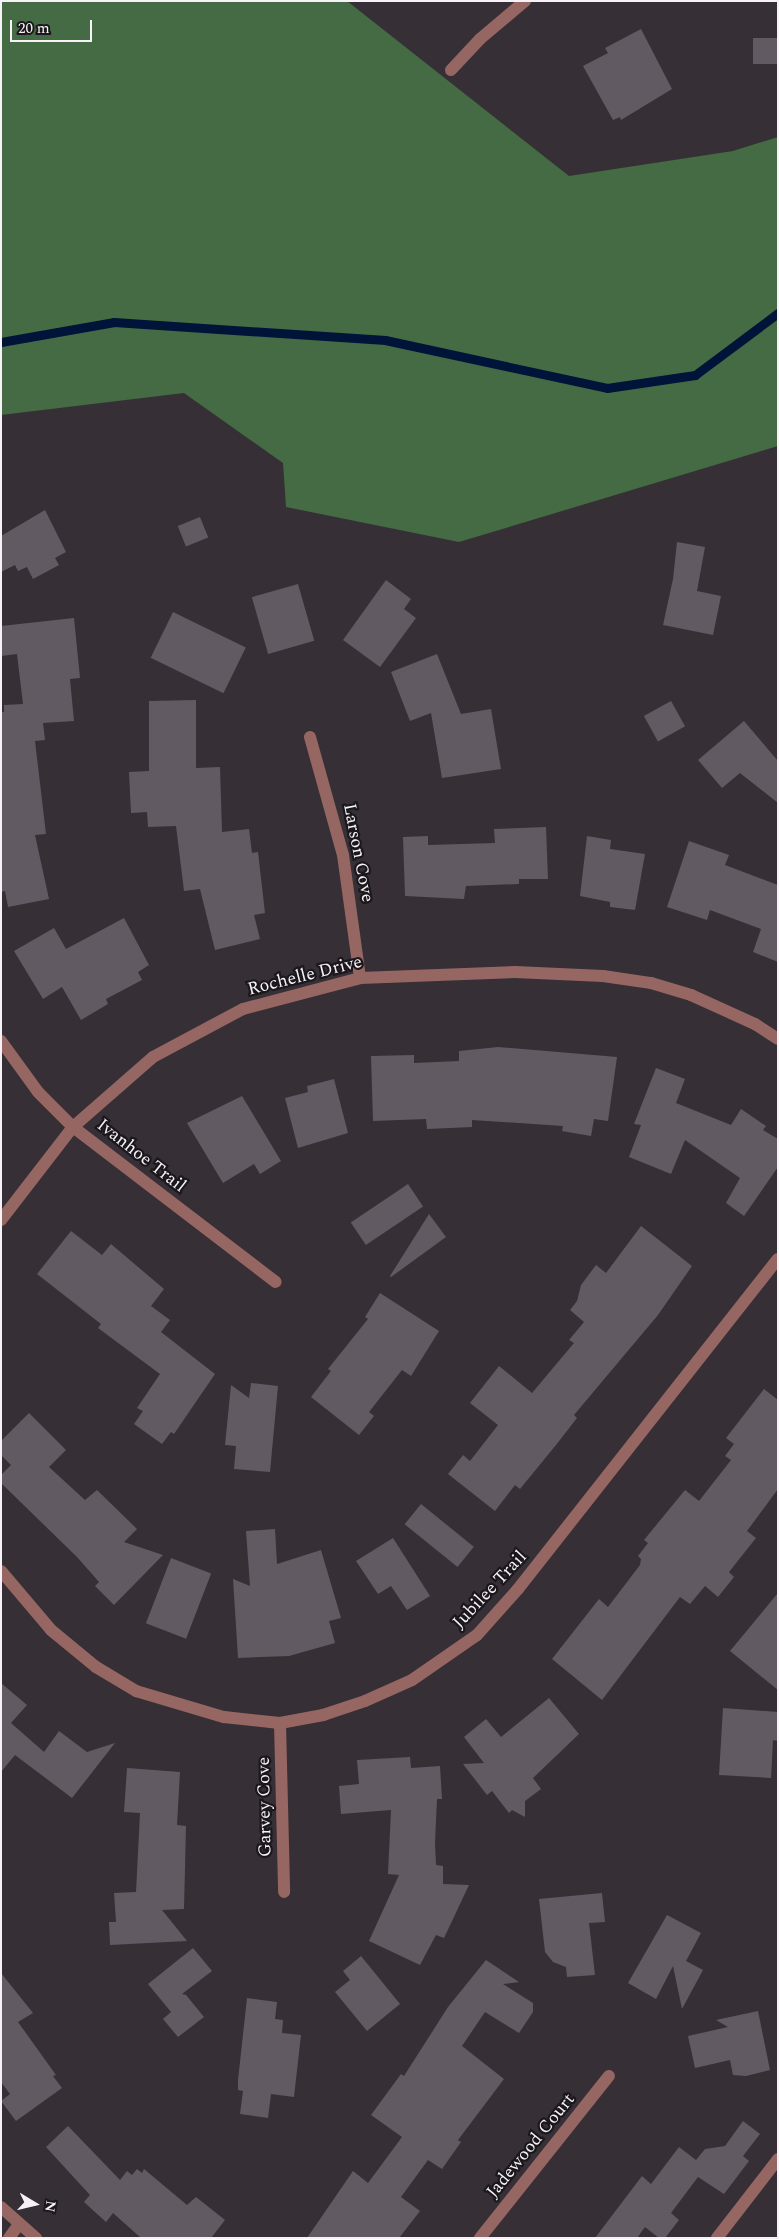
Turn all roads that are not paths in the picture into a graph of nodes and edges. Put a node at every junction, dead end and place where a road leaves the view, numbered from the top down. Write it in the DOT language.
graph roads {
  1 [pos="525,1"];
  2 [pos="451,70"];
  3 [pos="310,737"];
  4 [pos="360,978"];
  5 [pos="778,1040"];
  6 [pos="1,1041"];
  7 [pos="73,1127"];
  8 [pos="1,1220"];
  9 [pos="778,1259"];
  10 [pos="276,1282"];
  11 [pos="1,1571"];
  12 [pos="280,1723"];
  13 [pos="284,1892"];
  14 [pos="609,2076"];
  15 [pos="778,2159"];
  16 [pos="1,2207"];
  17 [pos="19,2224"];
  18 [pos="9,2238"];
  19 [pos="36,2238"];
  20 [pos="480,2238"];
  21 [pos="717,2238"];
  1 -- 2 [label="street"];
  3 -- 4 [label="street, Larson Cove"];
  4 -- 5 [label="street, Rochelle Drive"];
  4 -- 7 [label="street, Rochelle Drive"];
  6 -- 7 [label="street, Ivanhoe Trail"];
  7 -- 8 [label="street, Rochelle Drive"];
  7 -- 10 [label="street, Ivanhoe Trail"];
  9 -- 12 [label="street, Jubilee Trail"];
  11 -- 12 [label="street, Jubilee Trail"];
  12 -- 13 [label="street, Garvey Cove"];
  14 -- 20 [label="street, Jadewood Court"];
  15 -- 21 [label="street"];
  16 -- 17 [label="street"];
  17 -- 18 [label="street"];
  17 -- 19 [label="street"];
}
